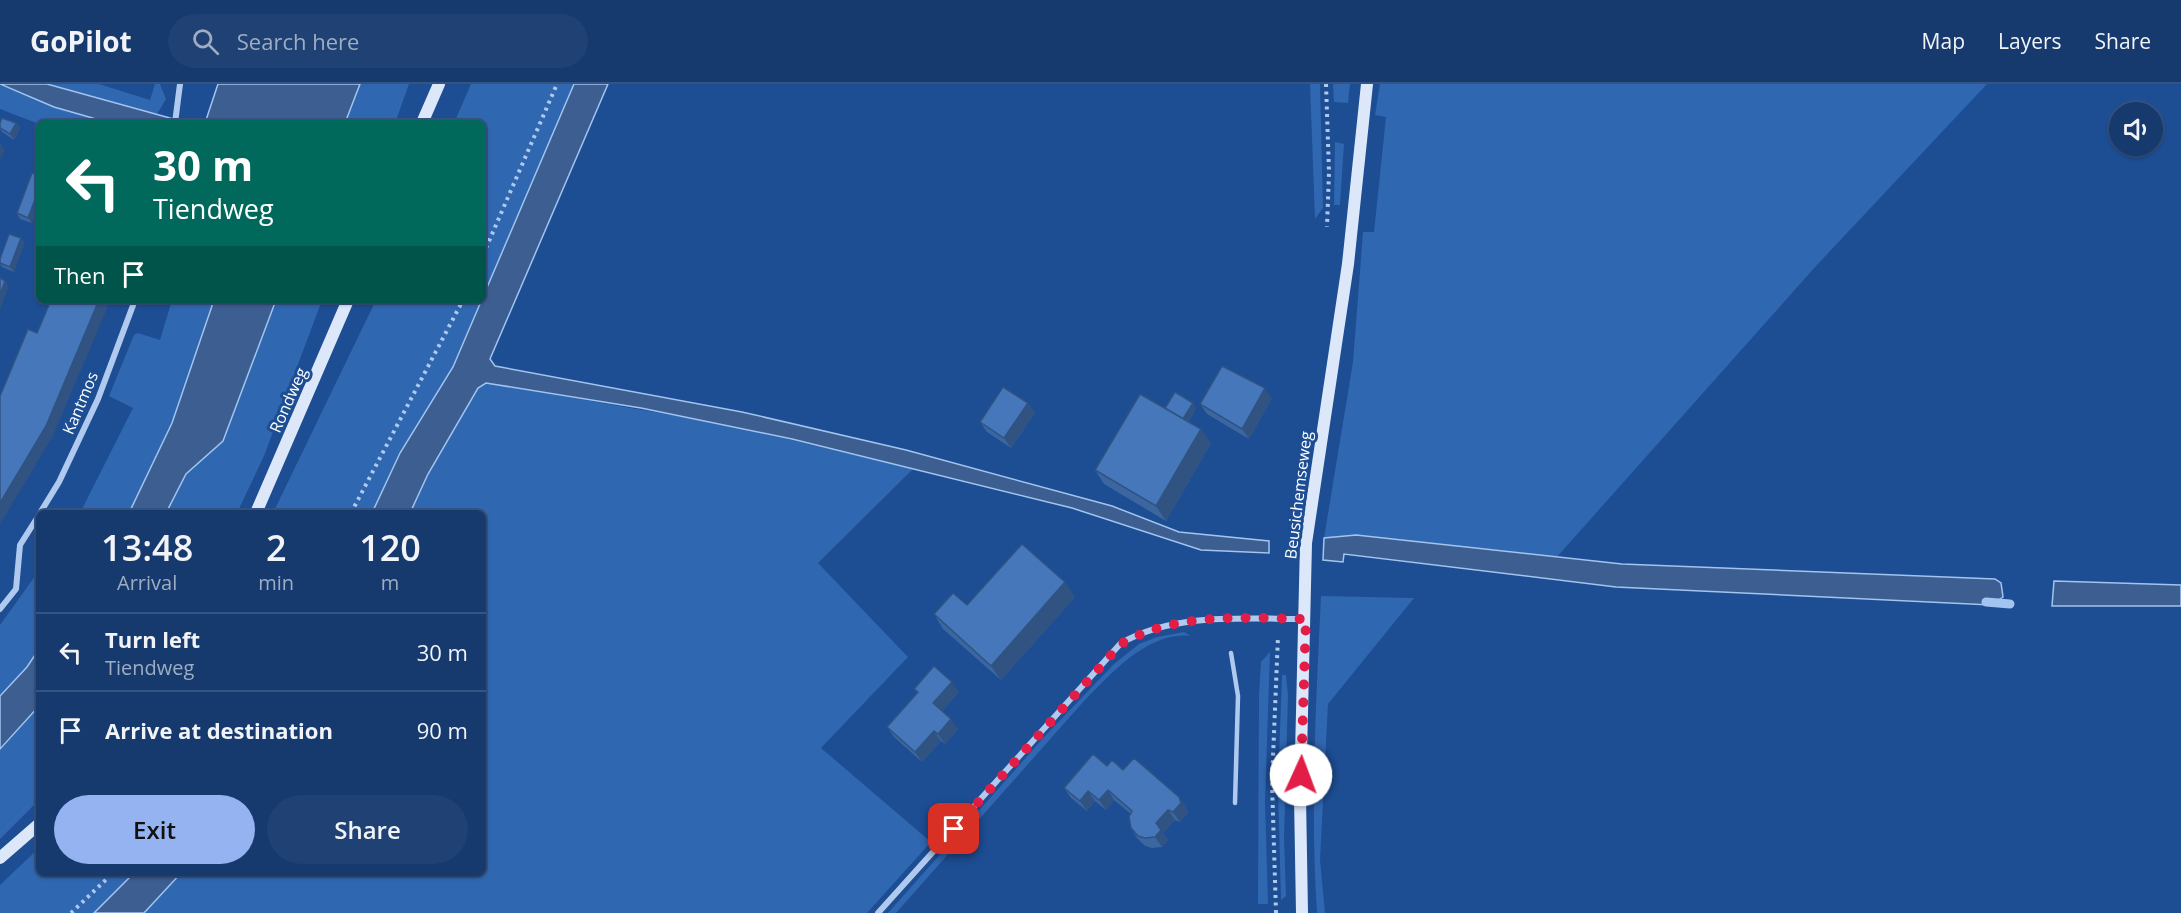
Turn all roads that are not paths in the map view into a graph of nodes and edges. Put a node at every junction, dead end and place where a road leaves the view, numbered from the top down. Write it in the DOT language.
graph roads {
  1 [pos="180,84"];
  2 [pos="439,84"];
  3 [pos="1367,84"];
  4 [pos="175,120"];
  5 [pos="423,120"];
  6 [pos="134,303"];
  7 [pos="347,303"];
  8 [pos="42,510"];
  9 [pos="257,510"];
  10 [pos="36,520"];
  11 [pos="0,609"];
  12 [pos="1306,619"];
  13 [pos="1231,653"];
  14 [pos="1234,804"];
  15 [pos="36,827"];
  16 [pos="0,858"];
  17 [pos="878,913"];
  18 [pos="1302,913"];
  1 -- 4 [label="street"];
  2 -- 5 [label="street"];
  3 -- 12 [label="street, Beusichemseweg"];
  6 -- 8 [label="street, Kantmos"];
  7 -- 9 [label="street, Rondweg"];
  10 -- 11 [label="street, Kantmos"];
  12 -- 17 [label="street"];
  12 -- 18 [label="street, Beusichemseweg"];
  13 -- 14 [label="lane"];
  15 -- 16 [label="street"];
}
